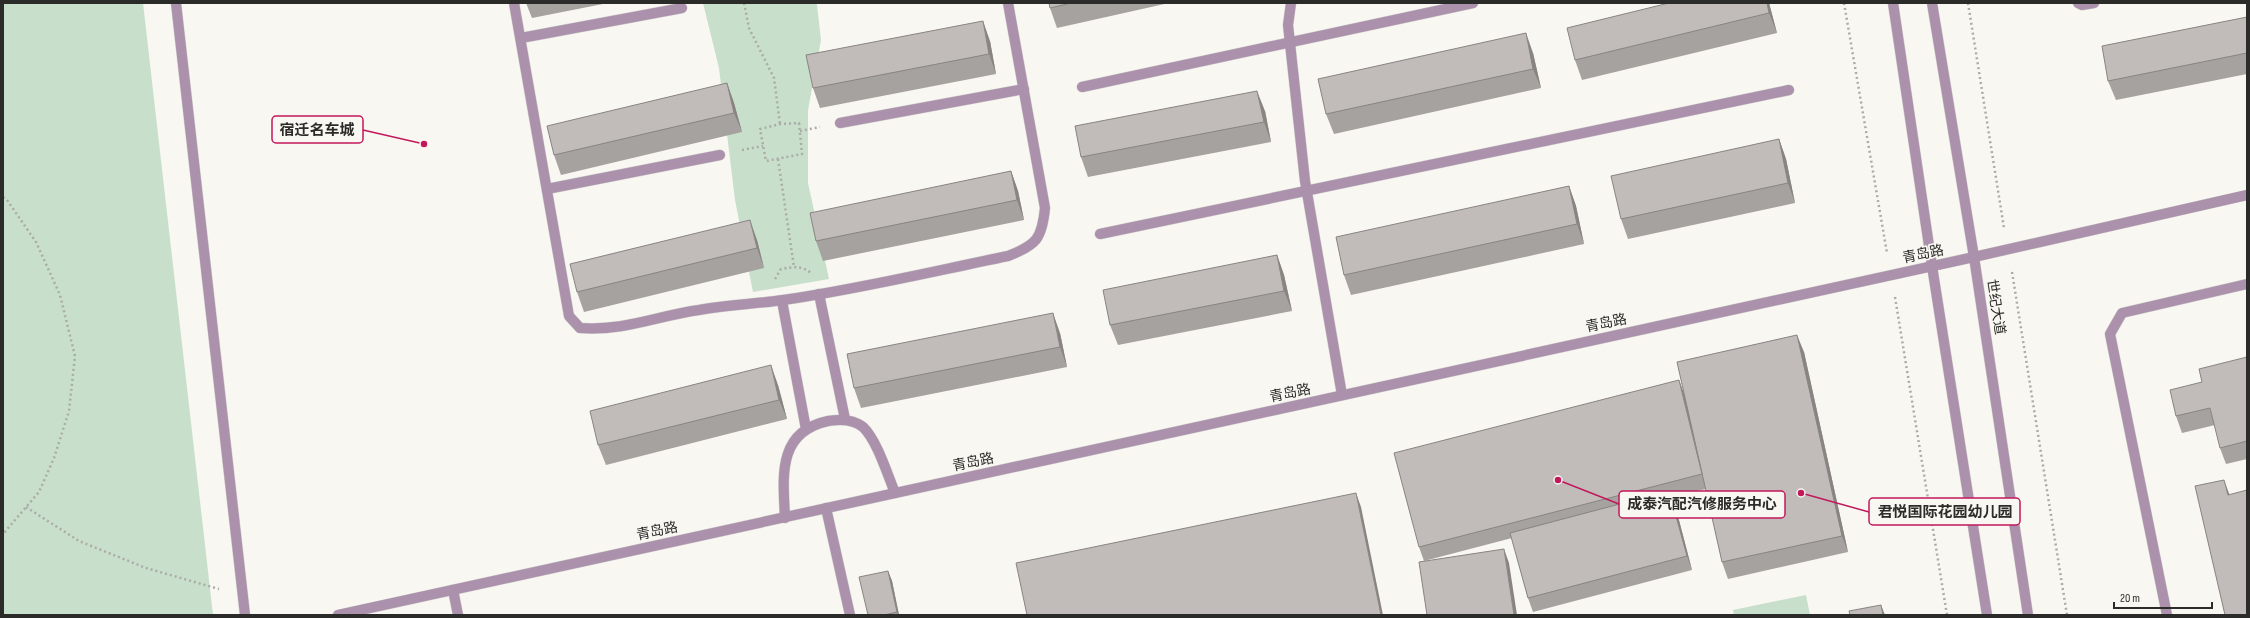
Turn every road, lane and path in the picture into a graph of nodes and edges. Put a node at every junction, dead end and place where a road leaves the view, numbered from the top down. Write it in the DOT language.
graph roads {
  1 [pos="176,3"];
  2 [pos="514,3"];
  3 [pos="744,3"];
  4 [pos="1008,3"];
  5 [pos="1291,3"];
  6 [pos="1473,3"];
  7 [pos="1844,3"];
  8 [pos="1893,3"];
  9 [pos="1932,3"];
  10 [pos="1968,3"];
  11 [pos="2078,3"];
  12 [pos="2094,3"];
  13 [pos="682,8"];
  14 [pos="521,38"];
  15 [pos="1290,42"];
  16 [pos="1082,87"];
  17 [pos="1024,90"];
  18 [pos="1789,90"];
  19 [pos="840,123"];
  20 [pos="780,124"];
  21 [pos="720,155"];
  22 [pos="778,159"];
  23 [pos="547,189"];
  24 [pos="1306,191"];
  25 [pos="2247,195"];
  26 [pos="3,197"];
  27 [pos="1100,234"];
  28 [pos="2008,250"];
  29 [pos="1974,257"];
  30 [pos="1932,266"];
  31 [pos="794,267"];
  32 [pos="1891,275"];
  33 [pos="2247,284"];
  34 [pos="819,294"];
  35 [pos="782,301"];
  36 [pos="1342,395"];
  37 [pos="845,419"];
  38 [pos="806,429"];
  39 [pos="895,493"];
  40 [pos="26,507"];
  41 [pos="826,508"];
  42 [pos="784,518"];
  43 [pos="3,534"];
  44 [pos="453,590"];
  45 [pos="243,596"];
  46 [pos="245,615"];
  47 [pos="338,615"];
  48 [pos="458,615"];
  49 [pos="850,615"];
  50 [pos="1947,615"];
  51 [pos="1987,615"];
  52 [pos="2028,615"];
  53 [pos="2067,615"];
  54 [pos="2167,615"];
  1 -- 45 [label="street"];
  2 -- 14 [label="street"];
  3 -- 20 [label="path"];
  4 -- 17 [label="street"];
  5 -- 15 [label="street"];
  6 -- 15 [label="street"];
  7 -- 32 [label="path"];
  8 -- 30 [label="street"];
  9 -- 29 [label="street, 世纪大道"];
  10 -- 28 [label="path"];
  11 -- 12 [label="street"];
  13 -- 14 [label="street"];
  14 -- 23 [label="street"];
  15 -- 16 [label="street"];
  15 -- 24 [label="street"];
  17 -- 19 [label="street"];
  17 -- 34 [label="street"];
  18 -- 24 [label="street"];
  20 -- 22 [label="path"];
  20 -- 22 [label="path"];
  21 -- 23 [label="street"];
  22 -- 31 [label="path"];
  23 -- 35 [label="street"];
  24 -- 27 [label="street"];
  24 -- 36 [label="street"];
  25 -- 28 [label="street, 青岛路"];
  26 -- 40 [label="path"];
  28 -- 29 [label="street, 青岛路"];
  28 -- 53 [label="path"];
  29 -- 30 [label="street, 青岛路"];
  29 -- 52 [label="street, 世纪大道"];
  30 -- 32 [label="street, 青岛路"];
  30 -- 51 [label="street"];
  32 -- 36 [label="street, 青岛路"];
  32 -- 50 [label="path"];
  33 -- 54 [label="street"];
  34 -- 35 [label="street"];
  34 -- 37 [label="street"];
  35 -- 38 [label="street"];
  36 -- 39 [label="street, 青岛路"];
  37 -- 38 [label="street"];
  37 -- 39 [label="street"];
  38 -- 42 [label="street"];
  39 -- 41 [label="street, 青岛路"];
  40 -- 43 [label="path"];
  40 -- 45 [label="path"];
  41 -- 42 [label="street, 青岛路"];
  41 -- 49 [label="street"];
  42 -- 44 [label="street, 青岛路"];
  44 -- 47 [label="street, 青岛路"];
  44 -- 48 [label="street"];
  45 -- 46 [label="street"];
}
